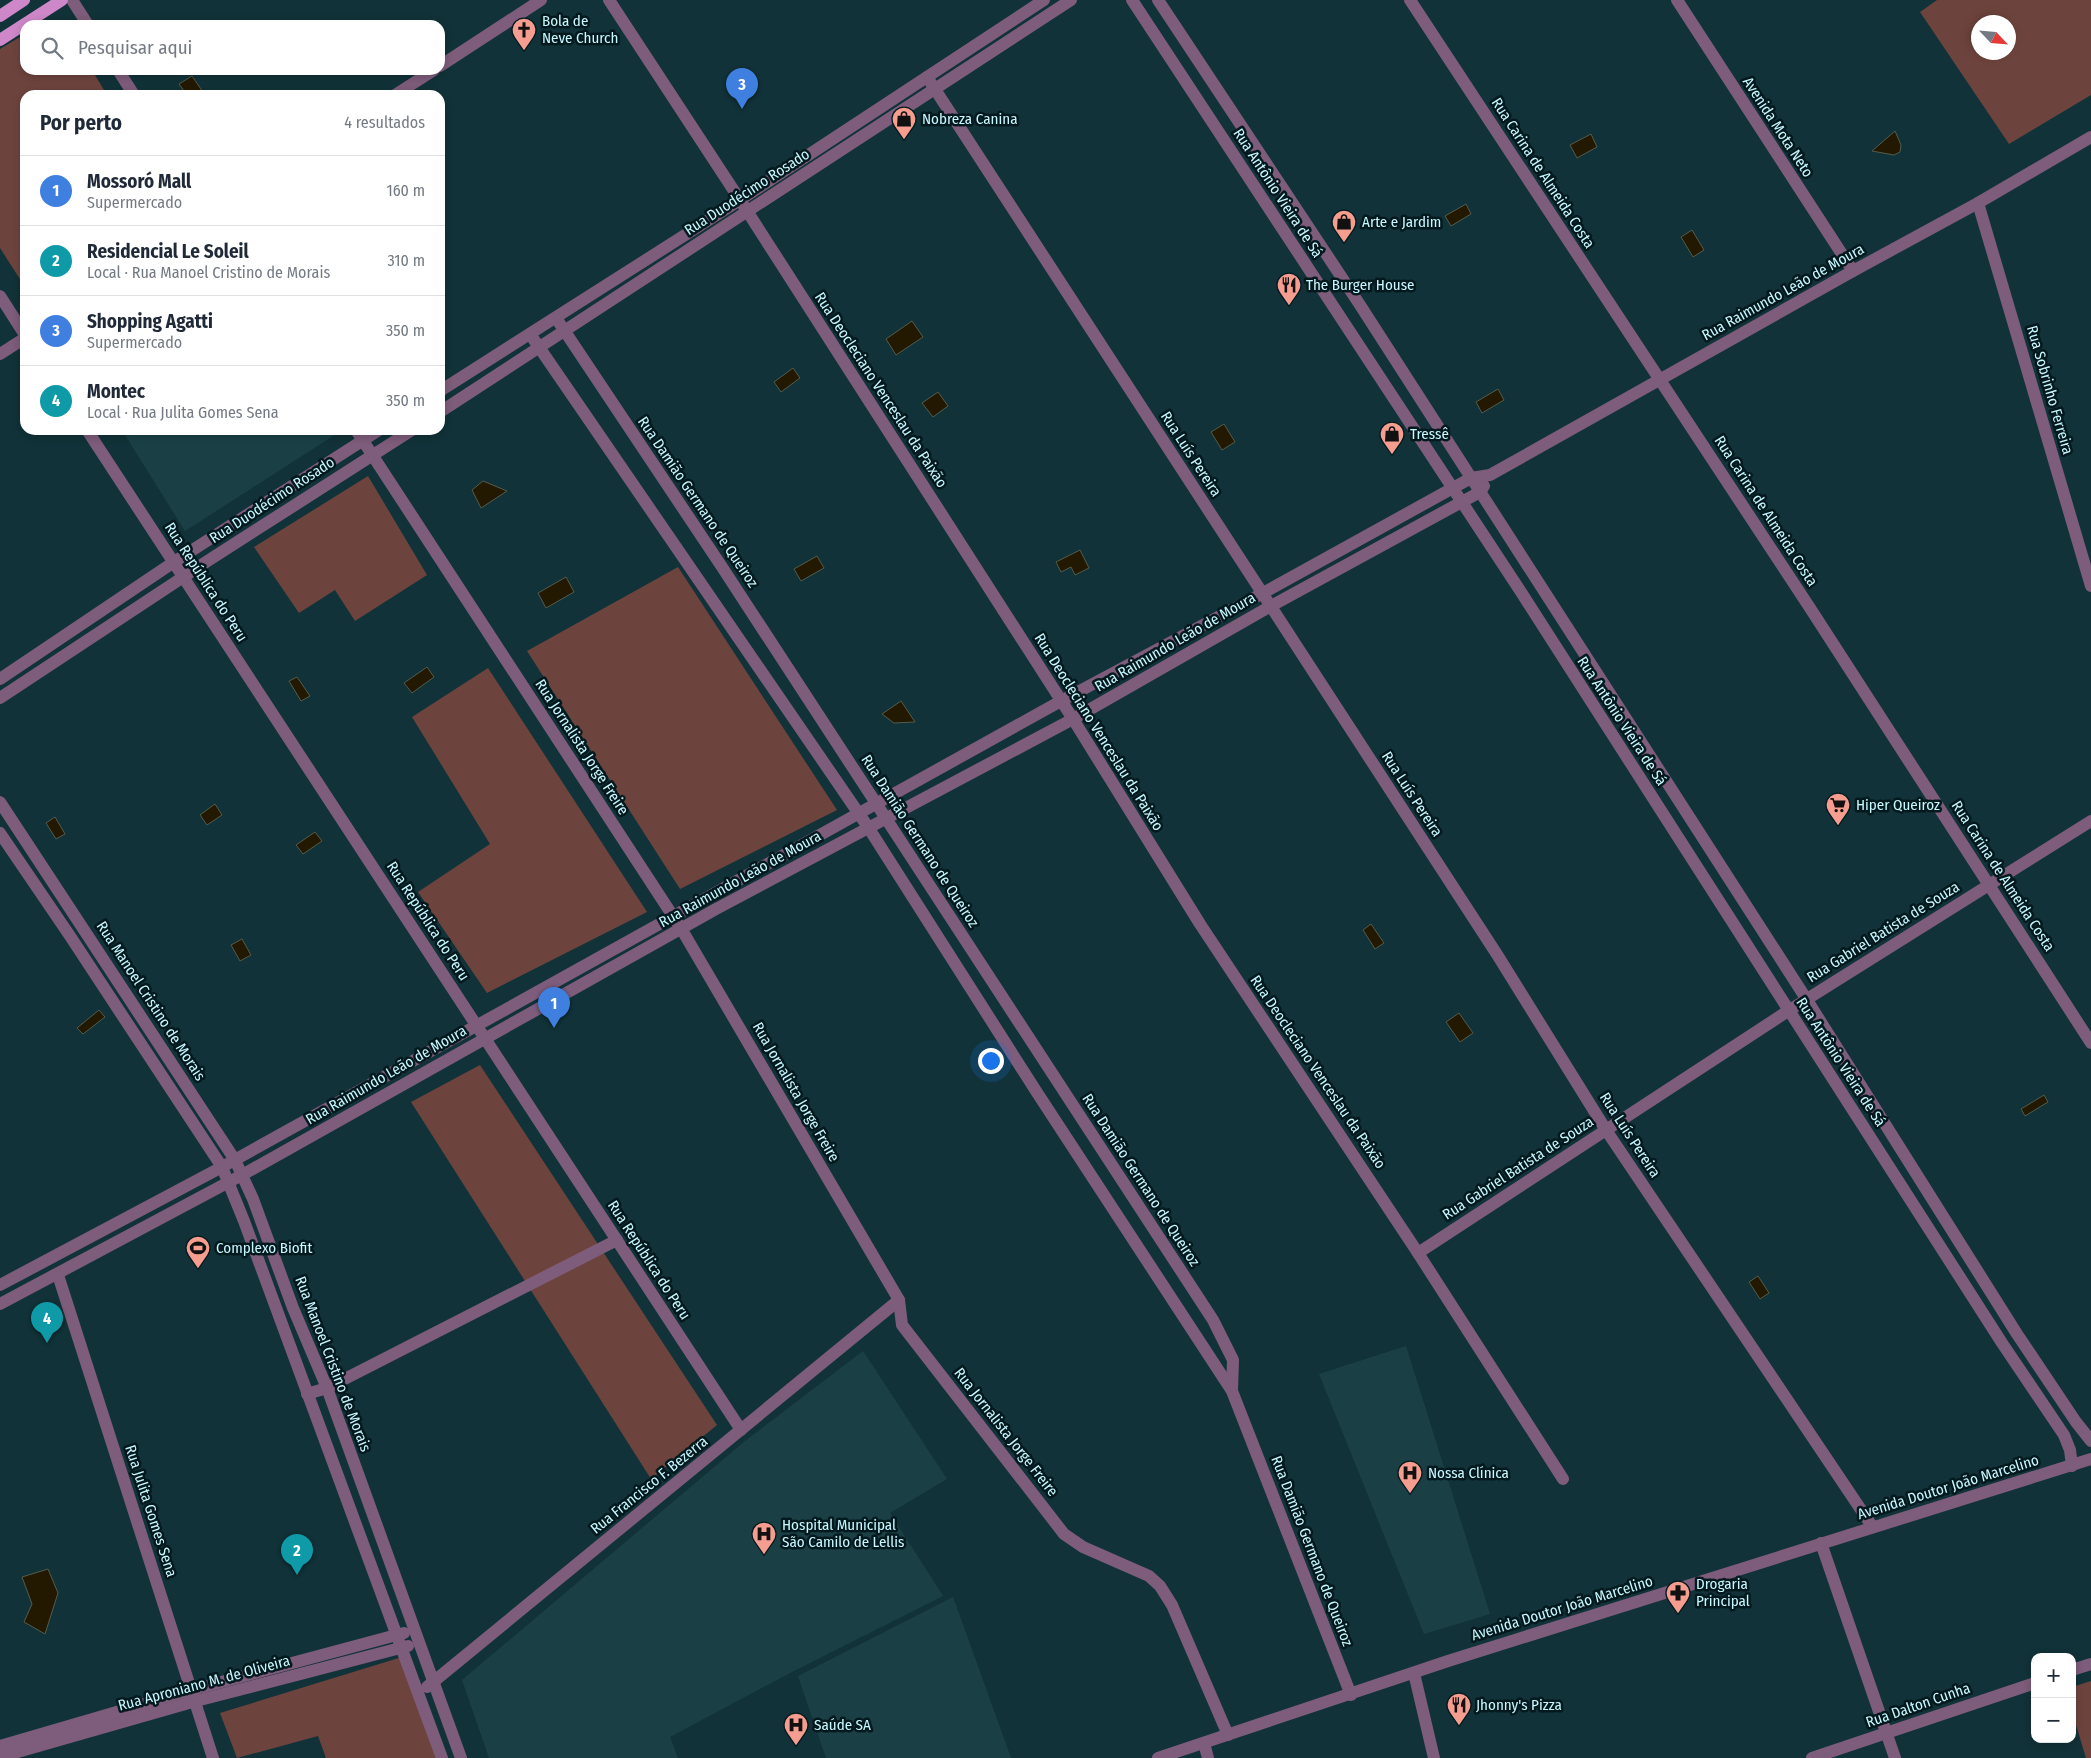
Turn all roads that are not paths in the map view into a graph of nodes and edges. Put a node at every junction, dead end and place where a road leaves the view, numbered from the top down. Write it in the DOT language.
graph roads {
  1 [pos="24,0"];
  2 [pos="62,0"];
  3 [pos="72,0"];
  4 [pos="541,0"];
  5 [pos="609,0"];
  6 [pos="1044,0"];
  7 [pos="1071,0"];
  8 [pos="1132,0"];
  9 [pos="1158,0"];
  10 [pos="1410,0"];
  11 [pos="1676,0"];
  12 [pos="0,16"];
  13 [pos="31,20"];
  14 [pos="85,20"];
  15 [pos="20,27"];
  16 [pos="0,40"];
  17 [pos="445,63"];
  18 [pos="121,75"];
  19 [pos="426,75"];
  20 [pos="928,77"];
  21 [pos="934,89"];
  22 [pos="131,90"];
  23 [pos="403,90"];
  24 [pos="2091,137"];
  25 [pos="740,200"];
  26 [pos="1978,203"];
  27 [pos="747,212"];
  28 [pos="1853,271"];
  29 [pos="0,296"];
  30 [pos="556,318"];
  31 [pos="20,328"];
  32 [pos="564,332"];
  33 [pos="530,334"];
  34 [pos="20,340"];
  35 [pos="538,348"];
  36 [pos="0,354"];
  37 [pos="1661,380"];
  38 [pos="445,388"];
  39 [pos="445,409"];
  40 [pos="90,435"];
  41 [pos="359,435"];
  42 [pos="404,435"];
  43 [pos="373,455"];
  44 [pos="1490,475"];
  45 [pos="1471,478"];
  46 [pos="1453,488"];
  47 [pos="1480,492"];
  48 [pos="1461,502"];
  49 [pos="174,562"];
  50 [pos="183,577"];
  51 [pos="2091,586"];
  52 [pos="1263,593"];
  53 [pos="1271,606"];
  54 [pos="0,679"];
  55 [pos="0,698"];
  56 [pos="1061,701"];
  57 [pos="1073,719"];
  58 [pos="0,802"];
  59 [pos="877,805"];
  60 [pos="859,814"];
  61 [pos="885,817"];
  62 [pos="2091,822"];
  63 [pos="868,827"];
  64 [pos="0,833"];
  65 [pos="1989,884"];
  66 [pos="673,916"];
  67 [pos="682,930"];
  68 [pos="1806,1000"];
  69 [pos="1788,1011"];
  70 [pos="477,1025"];
  71 [pos="485,1038"];
  72 [pos="2091,1043"];
  73 [pos="1056,1079"];
  74 [pos="1036,1091"];
  75 [pos="1606,1130"];
  76 [pos="235,1160"];
  77 [pos="222,1167"];
  78 [pos="242,1175"];
  79 [pos="228,1183"];
  80 [pos="1952,1230"];
  81 [pos="616,1240"];
  82 [pos="1936,1240"];
  83 [pos="1418,1253"];
  84 [pos="58,1275"];
  85 [pos="0,1285"];
  86 [pos="899,1300"];
  87 [pos="0,1304"];
  88 [pos="2017,1334"];
  89 [pos="2002,1343"];
  90 [pos="327,1388"];
  91 [pos="1232,1391"];
  92 [pos="307,1394"];
  93 [pos="741,1430"];
  94 [pos="2091,1441"];
  95 [pos="2091,1459"];
  96 [pos="2072,1466"];
  97 [pos="1563,1479"];
  98 [pos="1872,1526"];
  99 [pos="1821,1543"];
  100 [pos="413,1630"];
  101 [pos="399,1641"];
  102 [pos="418,1643"];
  103 [pos="2091,1664"];
  104 [pos="2076,1669"];
  105 [pos="1414,1673"];
  106 [pos="432,1683"];
  107 [pos="2031,1684"];
  108 [pos="418,1693"];
  109 [pos="194,1695"];
  110 [pos="1351,1695"];
  111 [pos="1886,1733"];
  112 [pos="1228,1735"];
  113 [pos="1204,1743"];
  114 [pos="0,1746"];
  115 [pos="0,1757"];
  116 [pos="213,1758"];
  117 [pos="442,1758"];
  118 [pos="460,1758"];
  119 [pos="1158,1758"];
  120 [pos="1208,1758"];
  121 [pos="1434,1758"];
  122 [pos="1812,1758"];
  123 [pos="1895,1758"];
  1 -- 12 [label="main road"];
  2 -- 13 [label="main road"];
  3 -- 14 [label="street"];
  4 -- 17 [label="street"];
  5 -- 25 [label="street, Rua Deocleciano Venceslau da Paixão"];
  6 -- 20 [label="street, Rua Duodécimo Rosado"];
  7 -- 21 [label="street, Rua Duodécimo Rosado"];
  8 -- 46 [label="street, Rua Antônio Vieira de Sá"];
  9 -- 45 [label="street, Rua Antônio Vieira de Sá"];
  10 -- 37 [label="street, Rua Carina de Almeida Costa"];
  11 -- 28 [label="street, Avenida Mota Neto"];
  15 -- 16 [label="main road"];
  18 -- 22 [label="street"];
  19 -- 23 [label="street"];
  20 -- 21 [label="street, Rua Luís Pereira"];
  20 -- 25 [label="street, Rua Duodécimo Rosado"];
  21 -- 27 [label="street, Rua Duodécimo Rosado"];
  21 -- 52 [label="street, Rua Luís Pereira"];
  24 -- 26 [label="street, Rua Raimundo Leão de Moura"];
  25 -- 27 [label="street, Rua Deocleciano Venceslau da Paixão"];
  25 -- 30 [label="street, Rua Duodécimo Rosado"];
  26 -- 28 [label="street, Rua Raimundo Leão de Moura"];
  26 -- 51 [label="street, Rua Sobrinho Ferreira"];
  27 -- 32 [label="street, Rua Duodécimo Rosado"];
  27 -- 56 [label="street, Rua Deocleciano Venceslau da Paixão"];
  28 -- 37 [label="street, Rua Raimundo Leão de Moura"];
  29 -- 31 [label="street"];
  30 -- 32 [label="street, Rua Damião Germano de Queiroz"];
  30 -- 33 [label="street, Rua Duodécimo Rosado"];
  32 -- 35 [label="street, Rua Duodécimo Rosado"];
  32 -- 59 [label="street, Rua Damião Germano de Queiroz"];
  33 -- 35 [label="street, Rua Damião Germano de Queiroz"];
  33 -- 38 [label="street, Rua Duodécimo Rosado"];
  34 -- 36 [label="street"];
  35 -- 39 [label="street, Rua Duodécimo Rosado"];
  35 -- 60 [label="street, Rua Damião Germano de Queiroz"];
  37 -- 44 [label="street, Rua Raimundo Leão de Moura"];
  37 -- 65 [label="street, Rua Carina de Almeida Costa"];
  40 -- 49 [label="street, Rua República do Peru"];
  41 -- 43 [label="street, Rua Jornalista Jorge Freire"];
  41 -- 49 [label="street, Rua Duodécimo Rosado"];
  42 -- 43 [label="street, Rua Duodécimo Rosado"];
  43 -- 50 [label="street, Rua Duodécimo Rosado"];
  43 -- 66 [label="street, Rua Jornalista Jorge Freire"];
  44 -- 45 [label="street, Rua Raimundo Leão de Moura"];
  44 -- 47 [label="street"];
  45 -- 46 [label="street, Rua Raimundo Leão de Moura"];
  45 -- 47 [label="street, Rua Antônio Vieira de Sá"];
  46 -- 48 [label="street, Rua Antônio Vieira de Sá"];
  46 -- 52 [label="street, Rua Raimundo Leão de Moura"];
  47 -- 48 [label="street, Rua Raimundo Leão de Moura"];
  47 -- 68 [label="street, Rua Antônio Vieira de Sá"];
  48 -- 53 [label="street, Rua Raimundo Leão de Moura"];
  48 -- 69 [label="street, Rua Antônio Vieira de Sá"];
  49 -- 50 [label="street, Rua República do Peru"];
  49 -- 54 [label="street, Rua Duodécimo Rosado"];
  50 -- 55 [label="street, Rua Duodécimo Rosado"];
  50 -- 70 [label="street, Rua República do Peru"];
  52 -- 53 [label="street, Rua Luís Pereira"];
  52 -- 56 [label="street, Rua Raimundo Leão de Moura"];
  53 -- 57 [label="street, Rua Raimundo Leão de Moura"];
  53 -- 75 [label="street, Rua Luís Pereira"];
  56 -- 57 [label="street, Rua Deocleciano Venceslau da Paixão"];
  56 -- 59 [label="street, Rua Raimundo Leão de Moura"];
  57 -- 61 [label="street, Rua Raimundo Leão de Moura"];
  57 -- 83 [label="street, Rua Deocleciano Venceslau da Paixão"];
  58 -- 76 [label="street, Rua Manoel Cristino de Morais"];
  59 -- 60 [label="street, Rua Raimundo Leão de Moura"];
  59 -- 61 [label="street, Rua Damião Germano de Queiroz"];
  60 -- 63 [label="street, Rua Damião Germano de Queiroz"];
  60 -- 66 [label="street, Rua Raimundo Leão de Moura"];
  61 -- 63 [label="street, Rua Raimundo Leão de Moura"];
  61 -- 73 [label="street, Rua Damião Germano de Queiroz"];
  62 -- 65 [label="street, Rua Gabriel Batista de Souza"];
  63 -- 67 [label="street, Rua Raimundo Leão de Moura"];
  63 -- 74 [label="street, Rua Damião Germano de Queiroz"];
  64 -- 77 [label="street, Rua Manoel Cristino de Morais"];
  65 -- 68 [label="street, Rua Gabriel Batista de Souza"];
  65 -- 72 [label="street, Rua Carina de Almeida Costa"];
  66 -- 67 [label="street, Rua Jornalista Jorge Freire"];
  66 -- 70 [label="street, Rua Raimundo Leão de Moura"];
  67 -- 71 [label="street, Rua Raimundo Leão de Moura"];
  67 -- 86 [label="street, Rua Jornalista Jorge Freire"];
  68 -- 69 [label="street, Rua Gabriel Batista de Souza"];
  68 -- 80 [label="street, Rua Antônio Vieira de Sá"];
  69 -- 75 [label="street, Rua Gabriel Batista de Souza"];
  69 -- 82 [label="street, Rua Antônio Vieira de Sá"];
  70 -- 71 [label="street, Rua República do Peru"];
  70 -- 76 [label="street, Rua Raimundo Leão de Moura"];
  71 -- 78 [label="street, Rua Raimundo Leão de Moura"];
  71 -- 81 [label="street, Rua República do Peru"];
  73 -- 74 [label="street"];
  73 -- 91 [label="street, Rua Damião Germano de Queiroz"];
  74 -- 91 [label="street, Rua Damião Germano de Queiroz"];
  75 -- 83 [label="street, Rua Gabriel Batista de Souza"];
  75 -- 98 [label="street, Rua Luís Pereira"];
  76 -- 77 [label="street, Rua Raimundo Leão de Moura"];
  76 -- 78 [label="street, Rua Manoel Cristino de Morais"];
  77 -- 79 [label="street, Rua Manoel Cristino de Morais"];
  77 -- 85 [label="street, Rua Raimundo Leão de Moura"];
  78 -- 79 [label="street, Rua Raimundo Leão de Moura"];
  78 -- 90 [label="street, Rua Manoel Cristino de Morais"];
  79 -- 84 [label="street, Rua Raimundo Leão de Moura"];
  79 -- 92 [label="street, Rua Manoel Cristino de Morais"];
  80 -- 82 [label="street"];
  80 -- 88 [label="street, Rua Antônio Vieira de Sá"];
  81 -- 90 [label="street"];
  81 -- 93 [label="street, Rua República do Peru"];
  82 -- 89 [label="street, Rua Antônio Vieira de Sá"];
  83 -- 97 [label="street, Rua Deocleciano Venceslau da Paixão"];
  84 -- 87 [label="street, Rua Raimundo Leão de Moura"];
  84 -- 109 [label="street, Rua Julita Gomes Sena"];
  86 -- 93 [label="street, Rua Francisco F. Bezerra"];
  86 -- 112 [label="street, Rua Jornalista Jorge Freire"];
  88 -- 89 [label="street"];
  88 -- 94 [label="street, Rua Antônio Vieira de Sá"];
  89 -- 96 [label="street, Rua Antônio Vieira de Sá"];
  90 -- 92 [label="street"];
  90 -- 100 [label="street, Rua Manoel Cristino de Morais"];
  91 -- 110 [label="street, Rua Damião Germano de Queiroz"];
  92 -- 101 [label="street, Rua Manoel Cristino de Morais"];
  93 -- 106 [label="street, Rua Francisco F. Bezerra"];
  95 -- 96 [label="street, Avenida Doutor João Marcelino"];
  96 -- 98 [label="street, Avenida Doutor João Marcelino"];
  98 -- 99 [label="street, Avenida Doutor João Marcelino"];
  99 -- 105 [label="street, Avenida Doutor João Marcelino"];
  99 -- 111 [label="street"];
  100 -- 101 [label="street, Rua Aproniano M. de Oliveira"];
  100 -- 102 [label="street, Rua Manoel Cristino de Morais"];
  101 -- 102 [label="street, Rua Aproniano M. de Oliveira"];
  101 -- 108 [label="street, Rua Manoel Cristino de Morais"];
  101 -- 109 [label="street, Rua Aproniano M. de Oliveira"];
  102 -- 106 [label="street, Rua Manoel Cristino de Morais"];
  103 -- 104 [label="street"];
  105 -- 110 [label="street, Avenida Doutor João Marcelino"];
  105 -- 121 [label="street"];
  106 -- 108 [label="street, Rua Francisco F. Bezerra"];
  106 -- 118 [label="street, Rua Manoel Cristino de Morais"];
  107 -- 111 [label="street, Rua Dalton Cunha"];
  108 -- 117 [label="street, Rua Manoel Cristino de Morais"];
  109 -- 114 [label="street, Rua Aproniano M. de Oliveira"];
  109 -- 115 [label="street, Rua Aproniano M. de Oliveira"];
  109 -- 116 [label="street, Rua Julita Gomes Sena"];
  110 -- 112 [label="street, Avenida Doutor João Marcelino"];
  111 -- 122 [label="street, Rua Dalton Cunha"];
  111 -- 123 [label="street"];
  112 -- 113 [label="street, Avenida Doutor João Marcelino"];
  113 -- 119 [label="street, Avenida Doutor João Marcelino"];
  113 -- 120 [label="street"];
}
